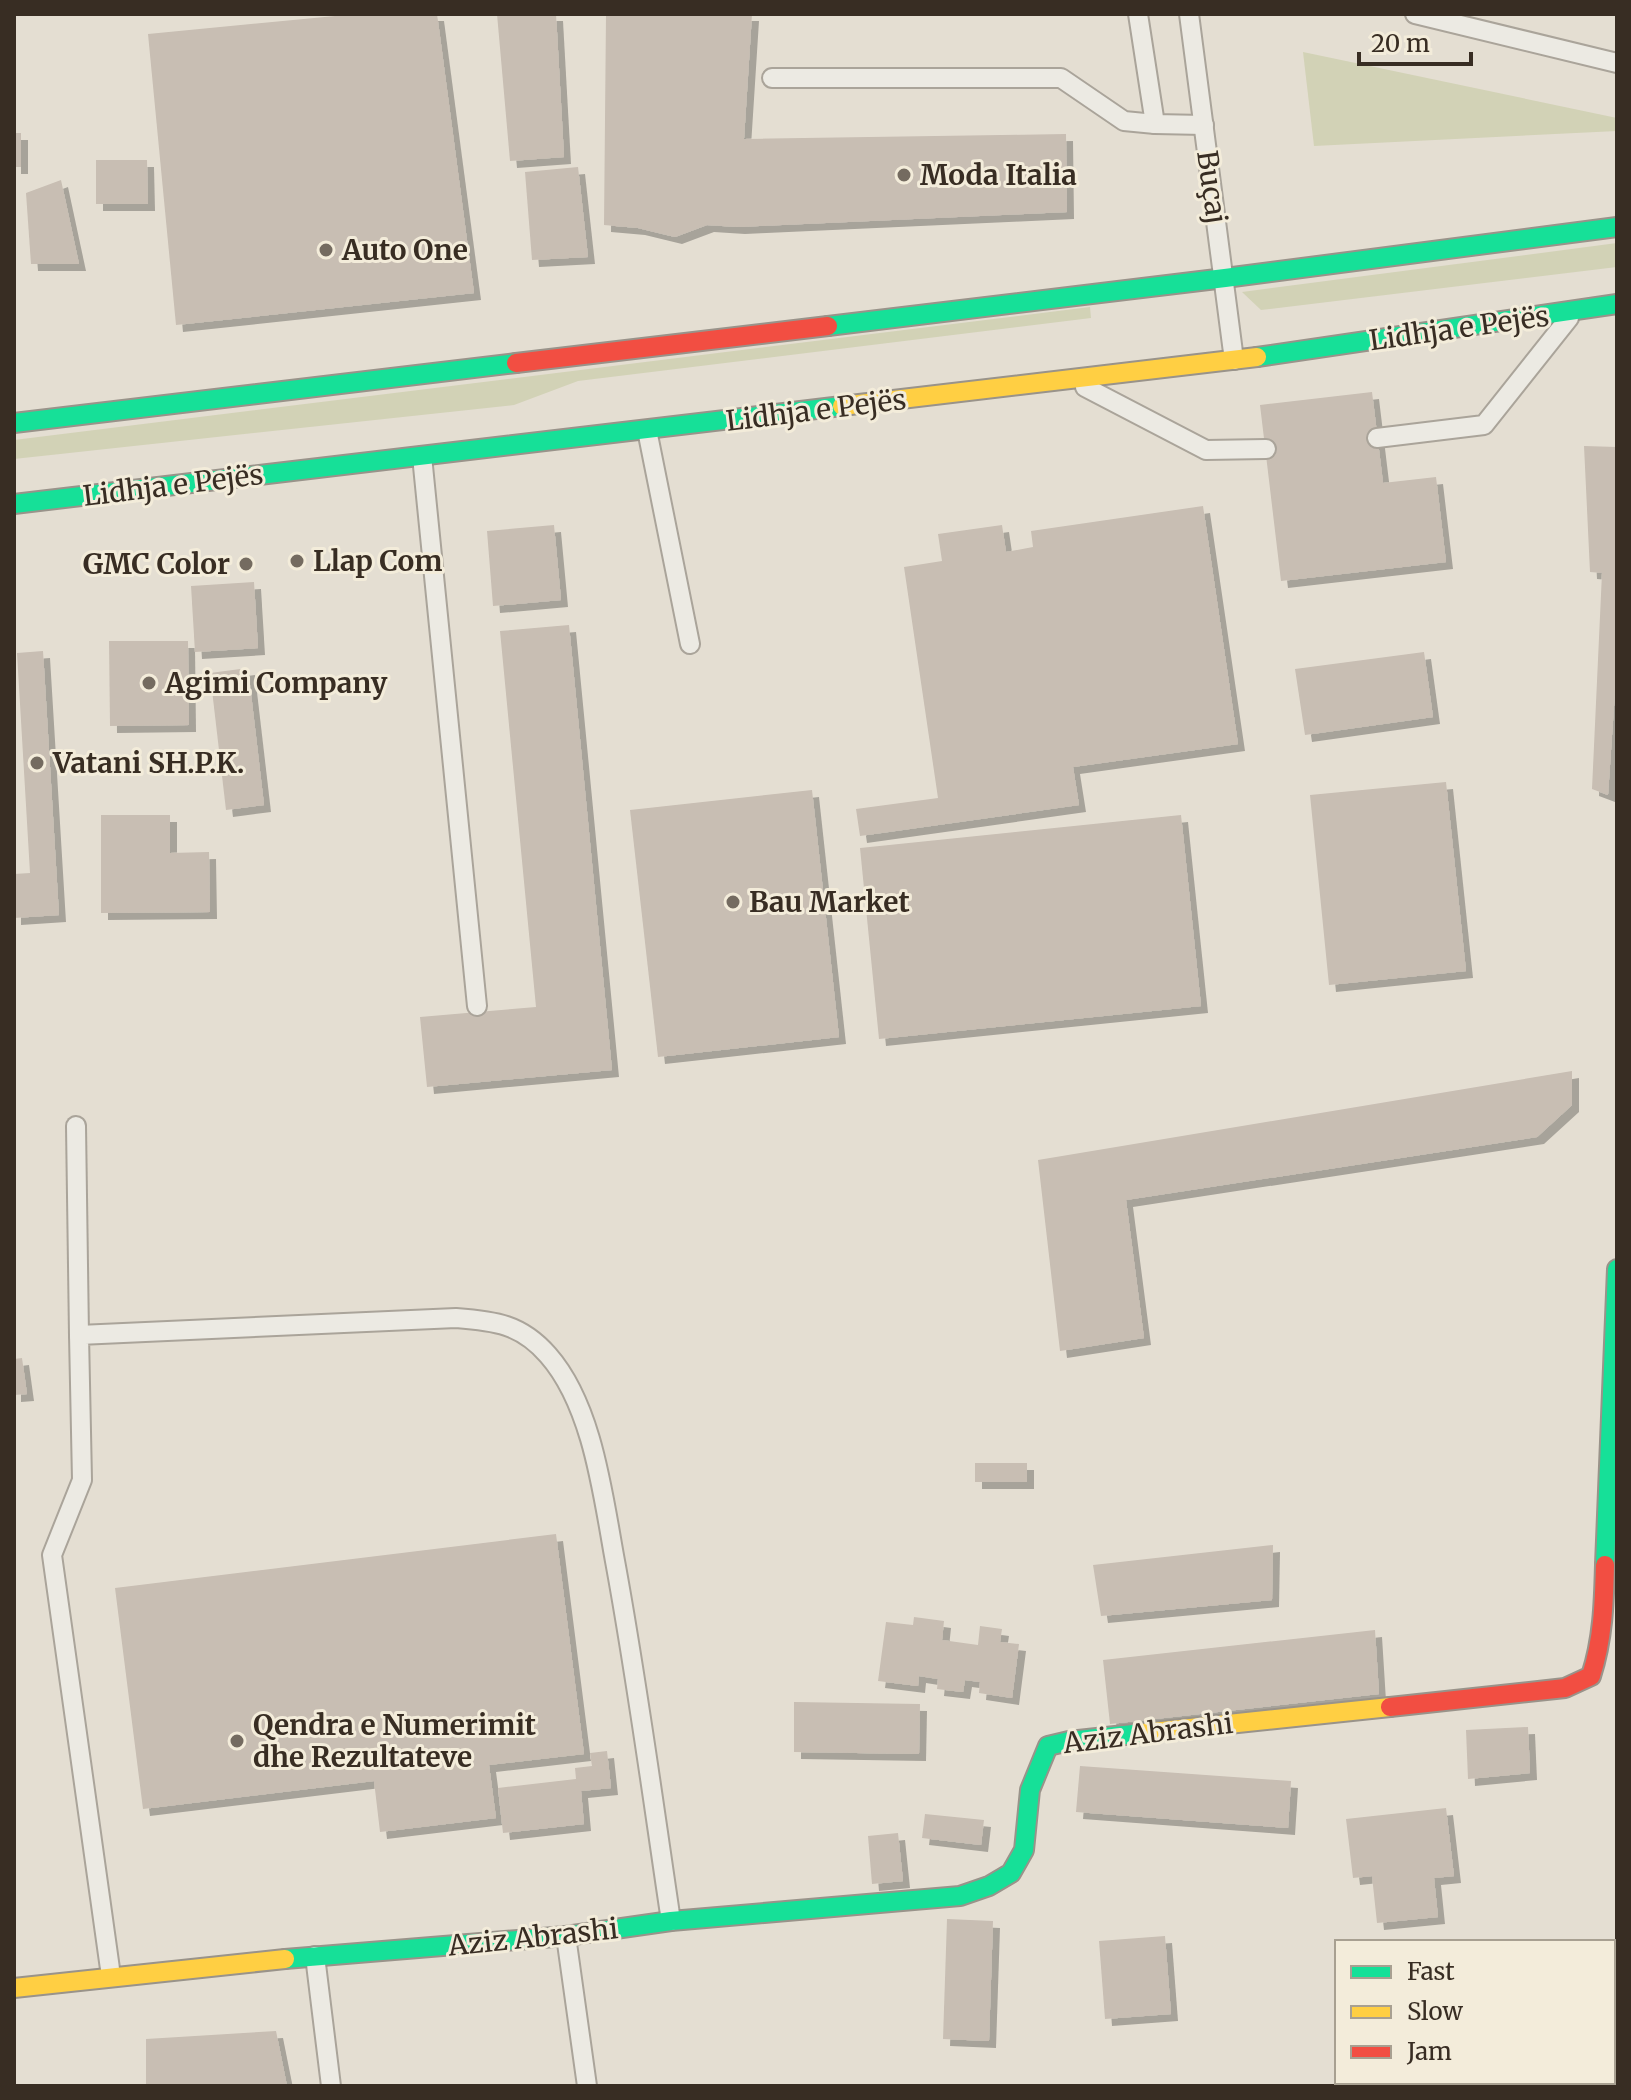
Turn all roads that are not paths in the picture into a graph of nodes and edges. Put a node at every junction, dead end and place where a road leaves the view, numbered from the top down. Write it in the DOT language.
graph roads {
  1 [pos="1138,14"];
  2 [pos="1189,14"];
  3 [pos="1415,14"];
  4 [pos="1617,63"];
  5 [pos="772,78"];
  6 [pos="1155,124"];
  7 [pos="1204,125"];
  8 [pos="1617,227"];
  9 [pos="1225,278"];
  10 [pos="1617,304"];
  11 [pos="1575,311"];
  12 [pos="1234,360"];
  13 [pos="1072,380"];
  14 [pos="14,423"];
  15 [pos="647,430"];
  16 [pos="1377,438"];
  17 [pos="1266,449"];
  18 [pos="422,456"];
  19 [pos="14,504"];
  20 [pos="690,644"];
  21 [pos="477,1006"];
  22 [pos="76,1126"];
  23 [pos="1617,1269"];
  24 [pos="79,1335"];
  25 [pos="671,1921"];
  26 [pos="566,1936"];
  27 [pos="315,1956"];
  28 [pos="111,1976"];
  29 [pos="14,1988"];
  30 [pos="331,2086"];
  31 [pos="587,2086"];
  1 -- 6 [label="lane"];
  2 -- 7 [label="lane, Buçaj"];
  3 -- 4 [label="lane"];
  5 -- 6 [label="lane"];
  6 -- 7 [label="lane"];
  7 -- 9 [label="lane, Buçaj"];
  8 -- 9 [label="main road"];
  9 -- 12 [label="lane, Buçaj"];
  9 -- 14 [label="main road"];
  10 -- 11 [label="main road, Lidhja e Pejës"];
  11 -- 12 [label="main road, Lidhja e Pejës"];
  11 -- 16 [label="lane"];
  12 -- 13 [label="main road, Lidhja e Pejës"];
  13 -- 15 [label="main road, Lidhja e Pejës"];
  13 -- 17 [label="lane"];
  15 -- 18 [label="main road, Lidhja e Pejës"];
  15 -- 20 [label="lane"];
  18 -- 19 [label="main road, Lidhja e Pejës"];
  18 -- 21 [label="lane"];
  22 -- 24 [label="lane"];
  23 -- 25 [label="main road, Aziz Abrashi"];
  24 -- 25 [label="lane"];
  24 -- 28 [label="lane"];
  25 -- 26 [label="main road, Aziz Abrashi"];
  26 -- 27 [label="main road, Aziz Abrashi"];
  26 -- 31 [label="lane"];
  27 -- 28 [label="main road, Aziz Abrashi"];
  27 -- 30 [label="lane"];
  28 -- 29 [label="main road, Aziz Abrashi"];
}
